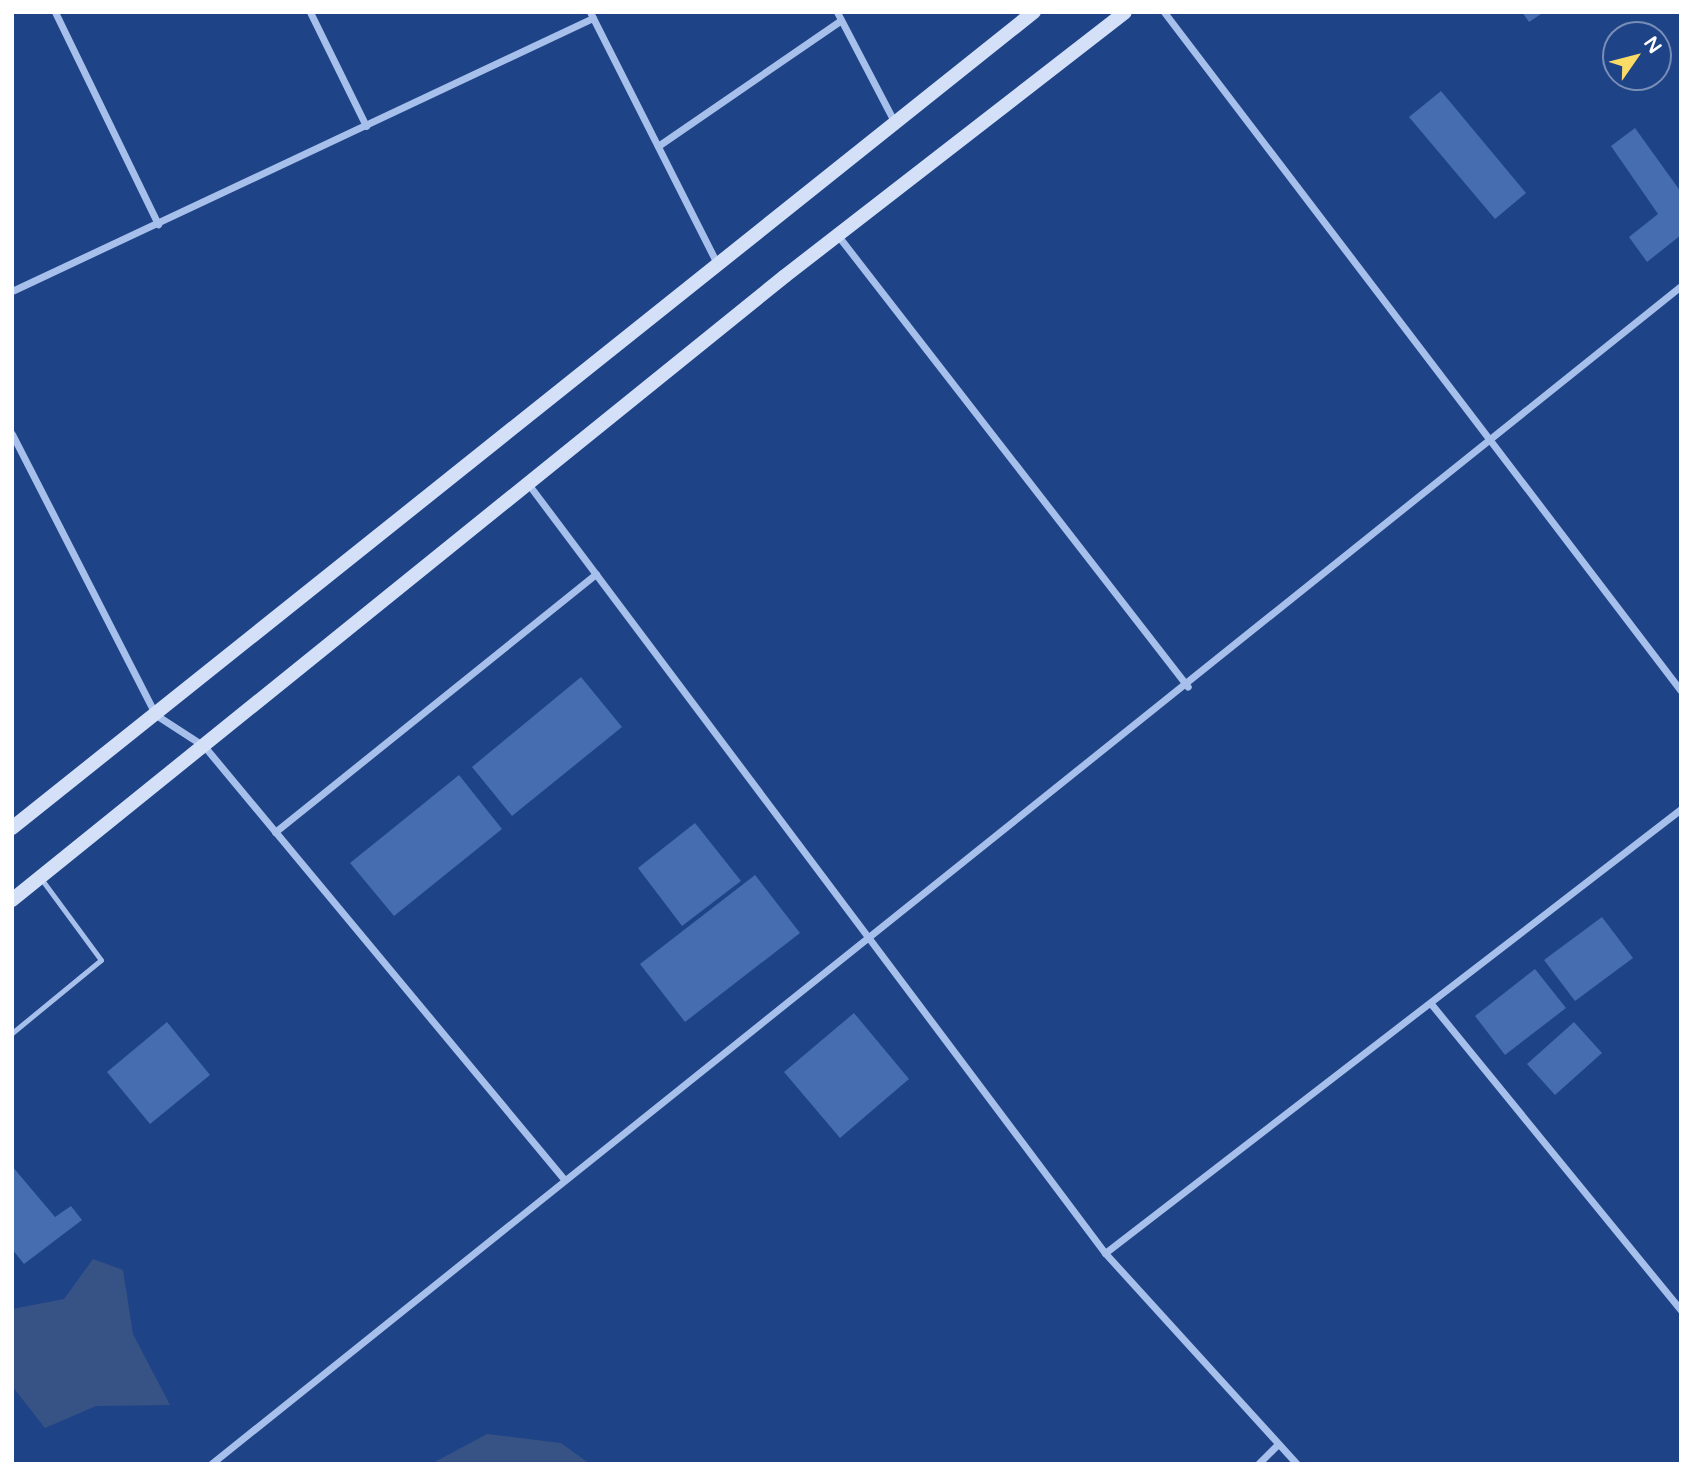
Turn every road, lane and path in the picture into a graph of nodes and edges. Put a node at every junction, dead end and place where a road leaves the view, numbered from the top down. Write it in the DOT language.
graph roads {
  1 [pos="55,12"];
  2 [pos="310,12"];
  3 [pos="1034,12"];
  4 [pos="1125,12"];
  5 [pos="1164,12"];
  6 [pos="591,15"];
  7 [pos="839,16"];
  8 [pos="896,125"];
  9 [pos="366,126"];
  10 [pos="658,146"];
  11 [pos="158,224"];
  12 [pos="839,237"];
  13 [pos="716,261"];
  14 [pos="1681,286"];
  15 [pos="12,292"];
  16 [pos="12,434"];
  17 [pos="1490,435"];
  18 [pos="528,485"];
  19 [pos="596,574"];
  20 [pos="1188,687"];
  21 [pos="1681,691"];
  22 [pos="156,715"];
  23 [pos="204,746"];
  24 [pos="1681,809"];
  25 [pos="12,828"];
  26 [pos="275,832"];
  27 [pos="40,877"];
  28 [pos="12,900"];
  29 [pos="870,938"];
  30 [pos="1432,1005"];
  31 [pos="12,1033"];
  32 [pos="563,1178"];
  33 [pos="1105,1253"];
  34 [pos="1681,1310"];
  35 [pos="1278,1444"];
  36 [pos="211,1464"];
  37 [pos="1258,1464"];
  38 [pos="1297,1464"];
  1 -- 11 [label="street"];
  2 -- 9 [label="street"];
  3 -- 8 [label="main road"];
  4 -- 12 [label="main road"];
  5 -- 17 [label="street"];
  6 -- 9 [label="street"];
  6 -- 10 [label="street"];
  7 -- 8 [label="street"];
  7 -- 10 [label="street"];
  8 -- 13 [label="main road"];
  9 -- 11 [label="street"];
  10 -- 13 [label="street"];
  11 -- 15 [label="street"];
  12 -- 18 [label="main road"];
  12 -- 20 [label="street"];
  13 -- 22 [label="main road"];
  14 -- 17 [label="street"];
  16 -- 22 [label="street"];
  17 -- 20 [label="street"];
  17 -- 21 [label="street"];
  18 -- 19 [label="street"];
  18 -- 23 [label="main road"];
  19 -- 26 [label="street"];
  19 -- 29 [label="street"];
  20 -- 29 [label="street"];
  22 -- 23 [label="street"];
  22 -- 25 [label="main road"];
  23 -- 26 [label="street"];
  23 -- 27 [label="main road"];
  24 -- 30 [label="street"];
  26 -- 32 [label="street"];
  27 -- 28 [label="main road"];
  27 -- 31 [label="lane"];
  29 -- 32 [label="street"];
  29 -- 33 [label="street"];
  30 -- 33 [label="street"];
  30 -- 34 [label="street"];
  32 -- 36 [label="street"];
  33 -- 35 [label="street"];
  35 -- 37 [label="street"];
  35 -- 38 [label="street"];
}
